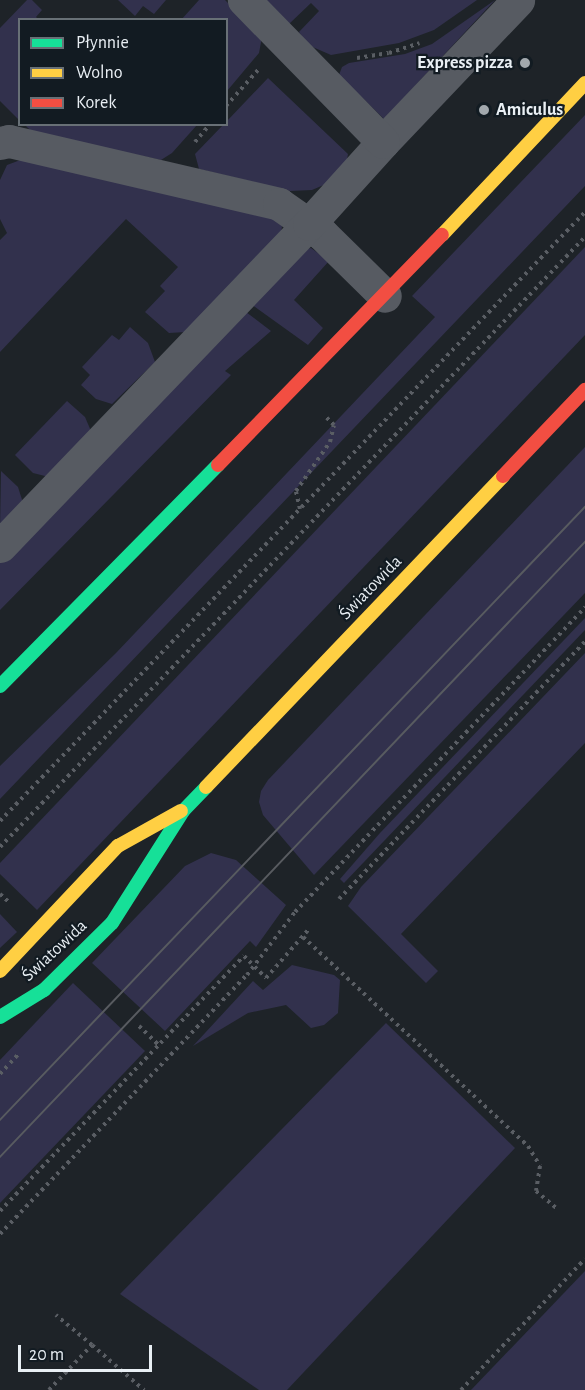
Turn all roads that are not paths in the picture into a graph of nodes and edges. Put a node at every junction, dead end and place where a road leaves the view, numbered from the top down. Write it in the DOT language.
graph roads {
  1 [pos="244,0"];
  2 [pos="518,0"];
  3 [pos="585,83"];
  4 [pos="383,142"];
  5 [pos="0,143"];
  6 [pos="309,224"];
  7 [pos="385,296"];
  8 [pos="585,390"];
  9 [pos="0,546"];
  10 [pos="0,686"];
  11 [pos="183,811"];
  12 [pos="0,971"];
  13 [pos="0,1017"];
  1 -- 4 [label="street"];
  2 -- 4 [label="street"];
  3 -- 7 [label="street"];
  4 -- 6 [label="street"];
  5 -- 6 [label="street"];
  6 -- 7 [label="street"];
  6 -- 9 [label="street"];
  7 -- 10 [label="street"];
  8 -- 11 [label="street, Światowida"];
  11 -- 12 [label="street, Światowida"];
  11 -- 13 [label="street, Światowida"];
}
